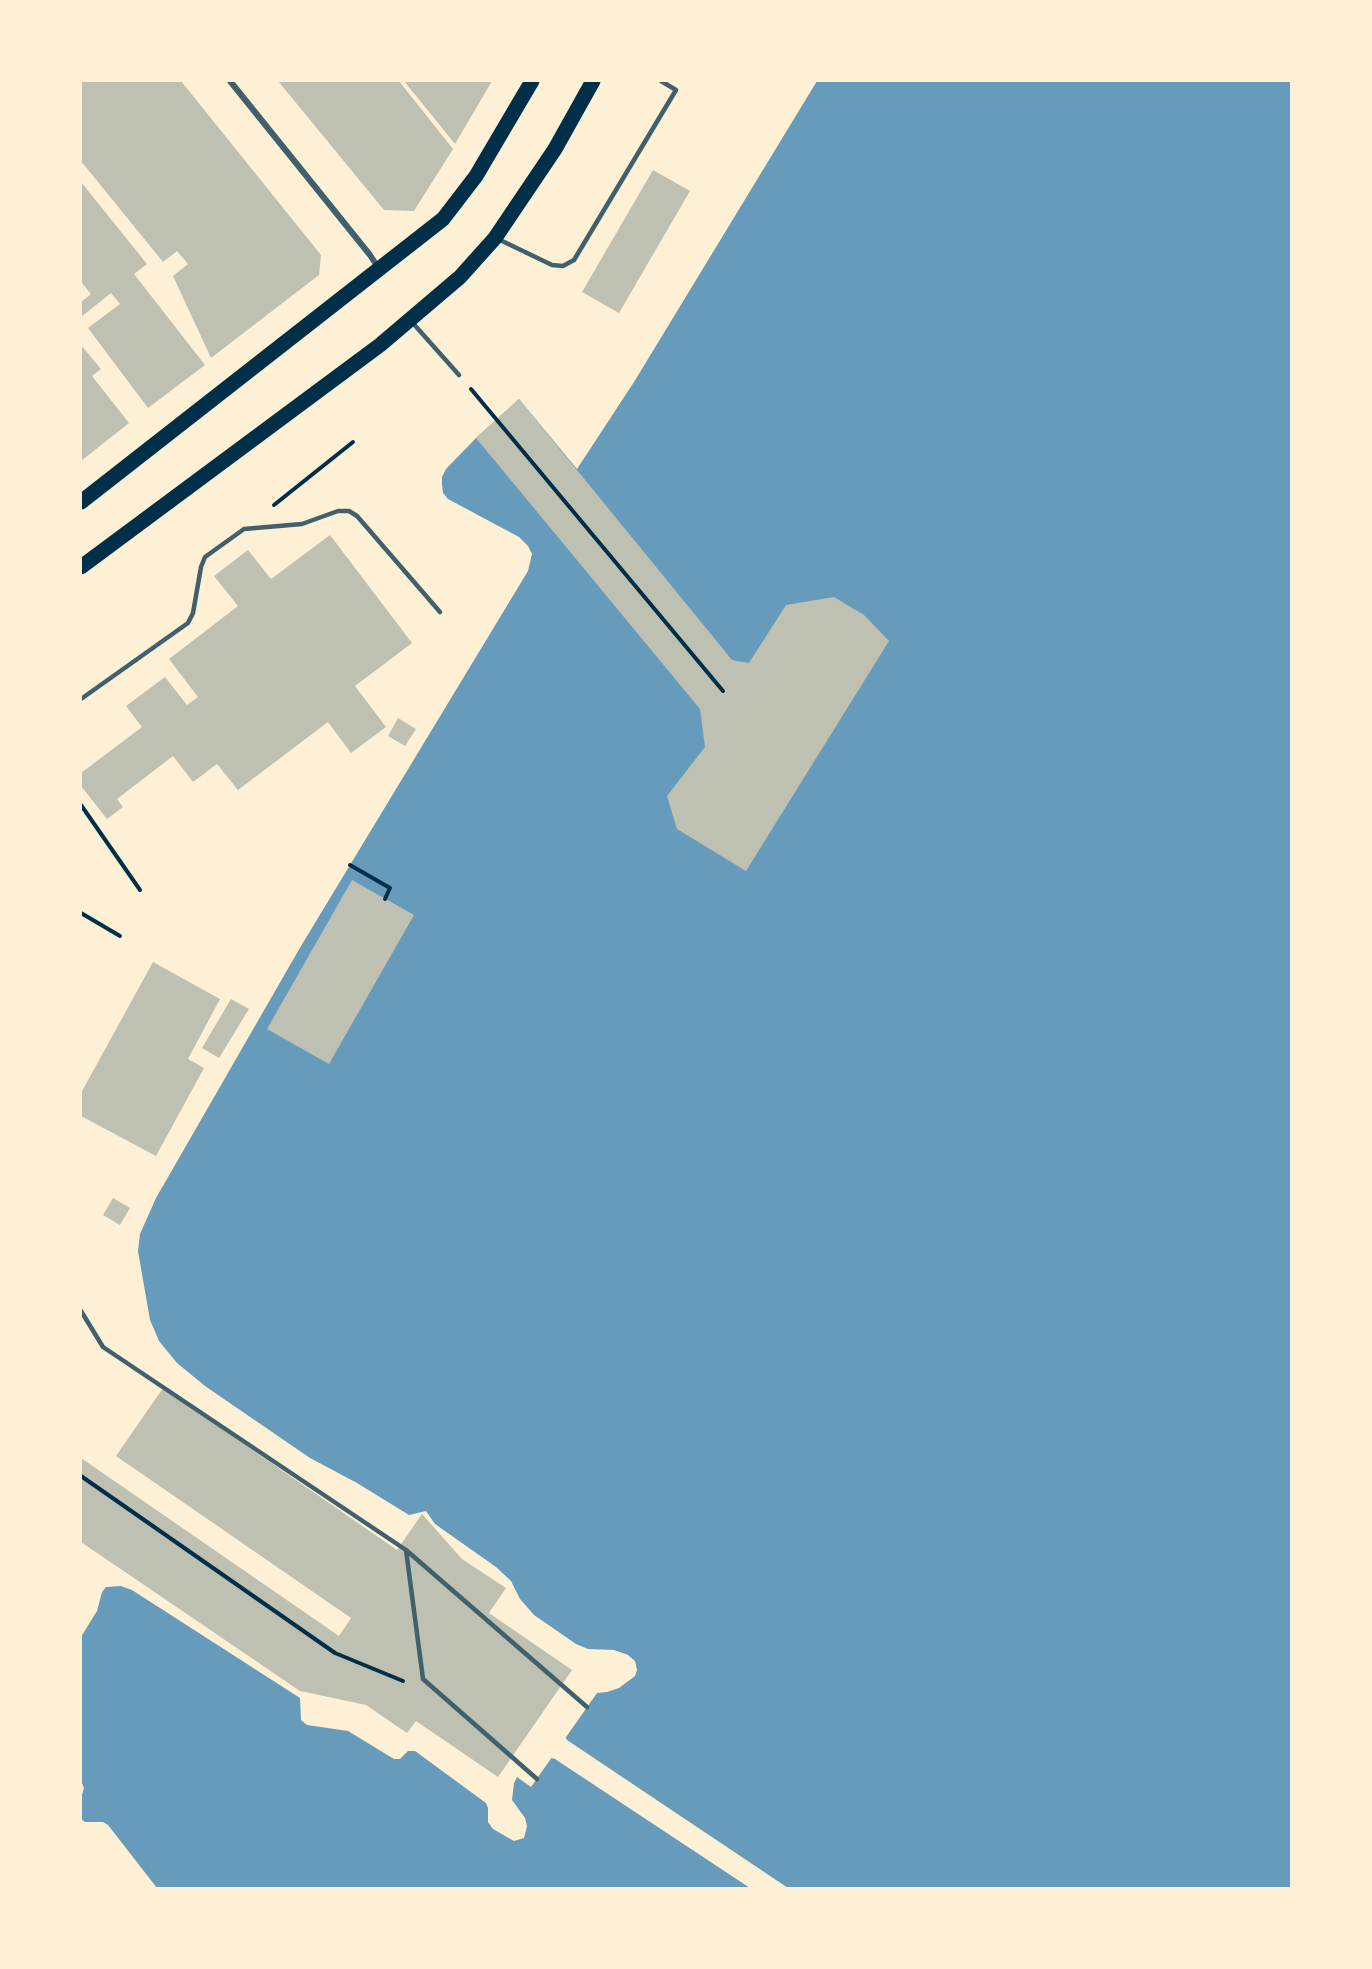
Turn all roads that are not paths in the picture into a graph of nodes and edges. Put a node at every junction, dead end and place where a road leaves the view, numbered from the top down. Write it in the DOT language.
graph roads {
  1 [pos="230,81"];
  2 [pos="532,81"];
  3 [pos="593,81"];
  4 [pos="661,81"];
  5 [pos="495,238"];
  6 [pos="379,270"];
  7 [pos="411,320"];
  8 [pos="459,375"];
  9 [pos="81,502"];
  10 [pos="81,567"];
  11 [pos="440,612"];
  12 [pos="81,699"];
  13 [pos="81,1311"];
  14 [pos="406,1550"];
  15 [pos="587,1707"];
  16 [pos="537,1779"];
  1 -- 6 [label="street"];
  2 -- 6 [label="main road"];
  3 -- 5 [label="main road"];
  4 -- 5 [label="lane"];
  5 -- 7 [label="main road"];
  6 -- 9 [label="main road"];
  7 -- 8 [label="lane"];
  7 -- 10 [label="main road"];
  11 -- 12 [label="lane"];
  13 -- 14 [label="lane"];
  14 -- 15 [label="lane"];
  14 -- 16 [label="lane"];
}
